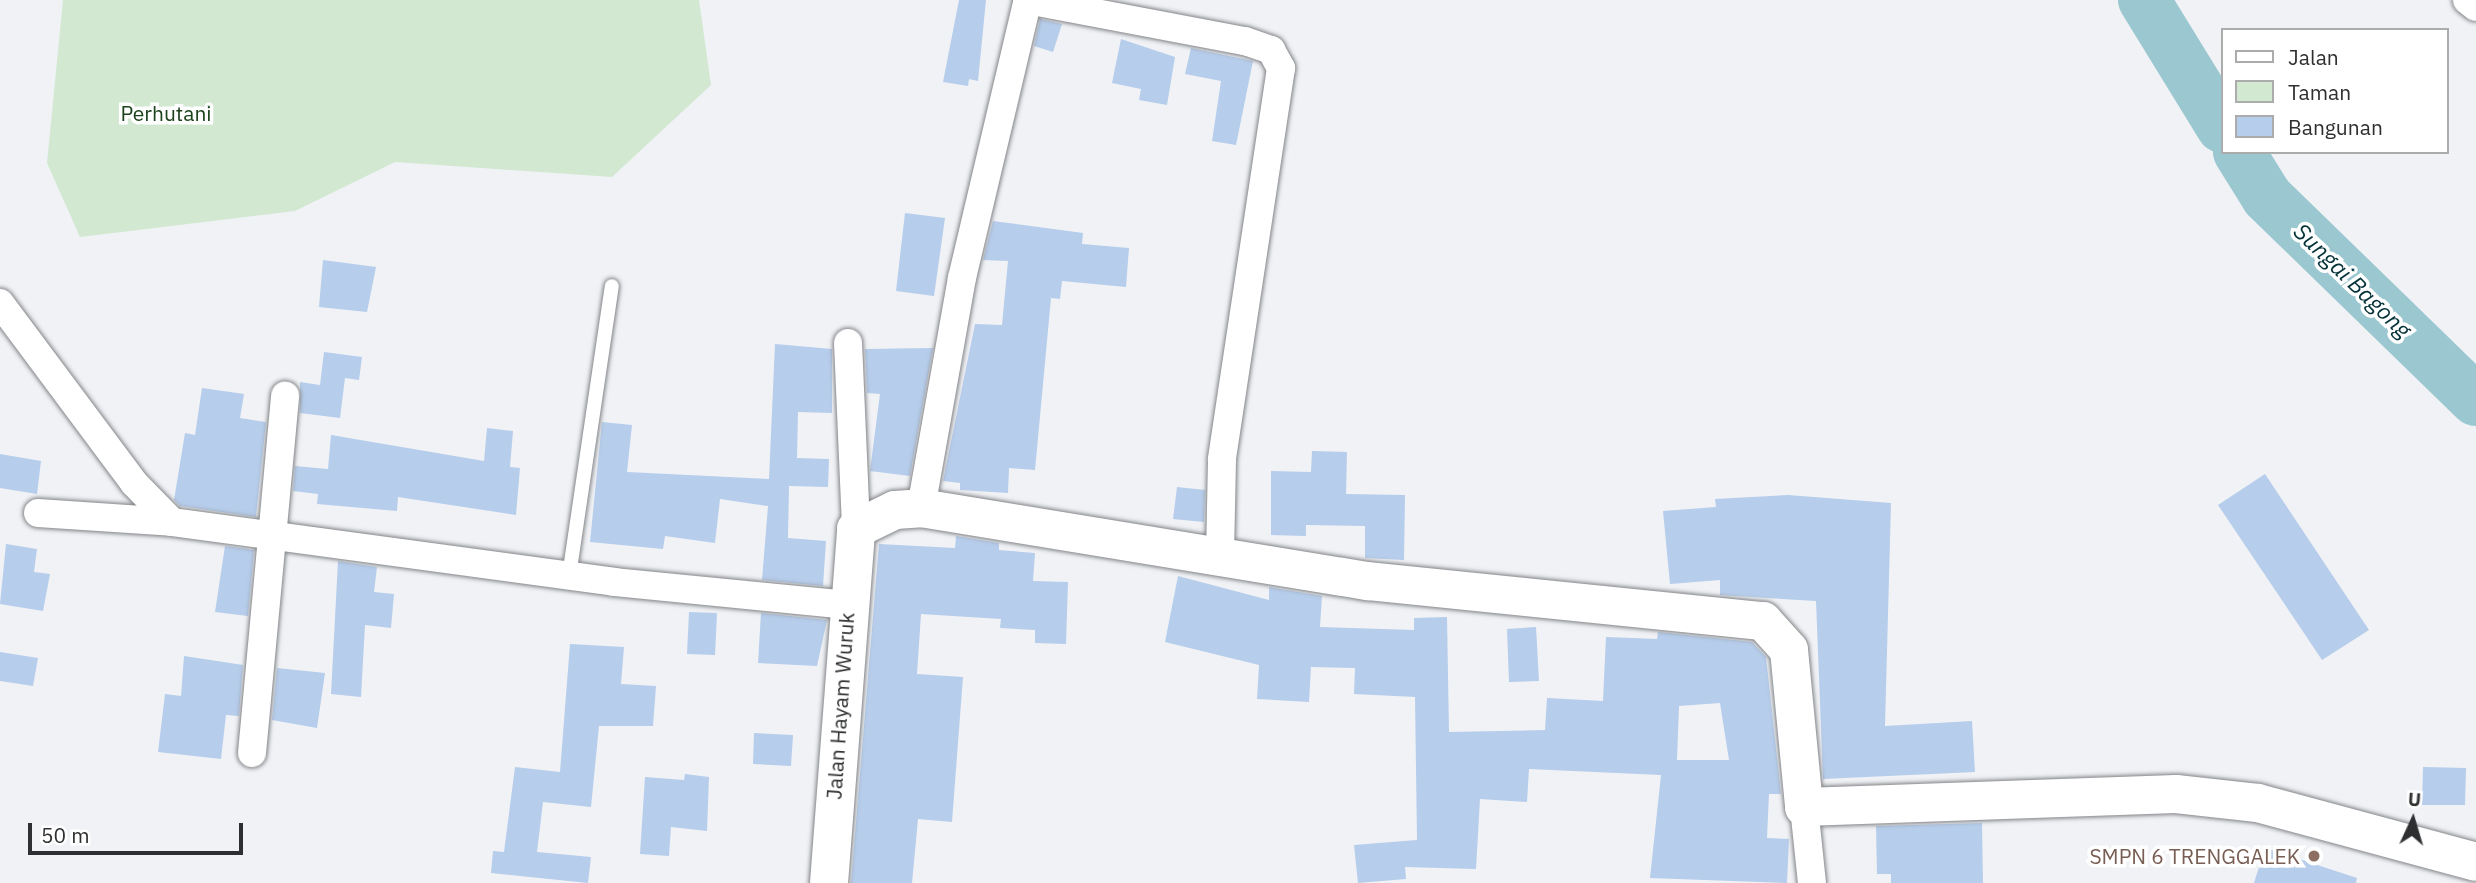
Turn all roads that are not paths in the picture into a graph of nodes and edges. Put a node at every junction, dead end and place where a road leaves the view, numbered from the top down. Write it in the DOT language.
graph roads {
  1 [pos="2467,0"];
  2 [pos="1027,2"];
  3 [pos="2476,7"];
  4 [pos="612,286"];
  5 [pos="0,303"];
  6 [pos="848,343"];
  7 [pos="285,396"];
  8 [pos="921,508"];
  9 [pos="38,513"];
  10 [pos="172,522"];
  11 [pos="856,529"];
  12 [pos="274,540"];
  13 [pos="1220,555"];
  14 [pos="569,576"];
  15 [pos="847,604"];
  16 [pos="252,753"];
  17 [pos="1804,807"];
  18 [pos="2476,862"];
  19 [pos="829,883"];
  20 [pos="1812,883"];
  1 -- 3 [label="street"];
  2 -- 8 [label="street"];
  2 -- 13 [label="street"];
  4 -- 14 [label="lane"];
  5 -- 10 [label="street"];
  6 -- 11 [label="street"];
  7 -- 12 [label="street"];
  8 -- 11 [label="street"];
  8 -- 13 [label="street"];
  9 -- 10 [label="street"];
  10 -- 12 [label="street"];
  11 -- 15 [label="street, Jalan Hayam Wuruk"];
  12 -- 14 [label="street"];
  12 -- 16 [label="street"];
  13 -- 17 [label="street"];
  14 -- 15 [label="street"];
  15 -- 19 [label="street, Jalan Hayam Wuruk"];
  17 -- 18 [label="street"];
  17 -- 20 [label="street"];
}
